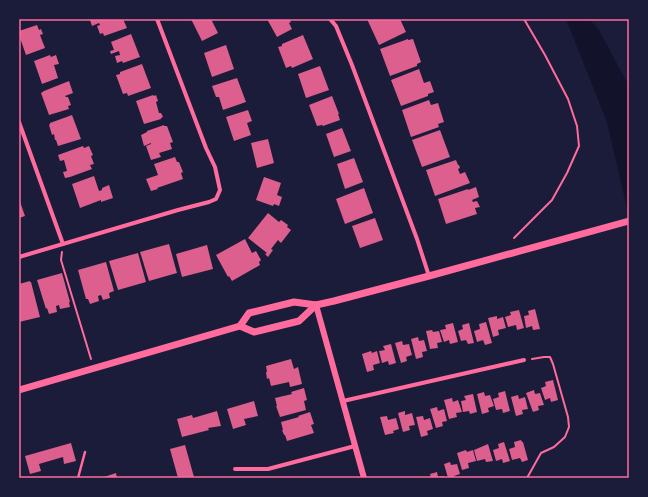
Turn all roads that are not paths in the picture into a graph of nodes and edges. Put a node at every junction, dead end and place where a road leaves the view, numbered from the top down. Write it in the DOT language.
graph roads {
  1 [pos="157,19"];
  2 [pos="330,19"];
  3 [pos="19,122"];
  4 [pos="629,221"];
  5 [pos="63,244"];
  6 [pos="19,257"];
  7 [pos="429,276"];
  8 [pos="316,305"];
  9 [pos="240,326"];
  10 [pos="524,360"];
  11 [pos="19,390"];
  12 [pos="343,402"];
  13 [pos="355,446"];
  14 [pos="86,452"];
  15 [pos="235,469"];
  16 [pos="78,478"];
  17 [pos="364,478"];
  1 -- 5 [label="street"];
  2 -- 7 [label="street"];
  3 -- 5 [label="street"];
  4 -- 7 [label="main road"];
  5 -- 6 [label="street"];
  7 -- 8 [label="main road"];
  8 -- 9 [label="main road"];
  8 -- 9 [label="main road"];
  8 -- 12 [label="street"];
  9 -- 11 [label="main road"];
  10 -- 12 [label="street"];
  12 -- 13 [label="street"];
  13 -- 15 [label="street"];
  13 -- 17 [label="street"];
  14 -- 16 [label="lane"];
}
